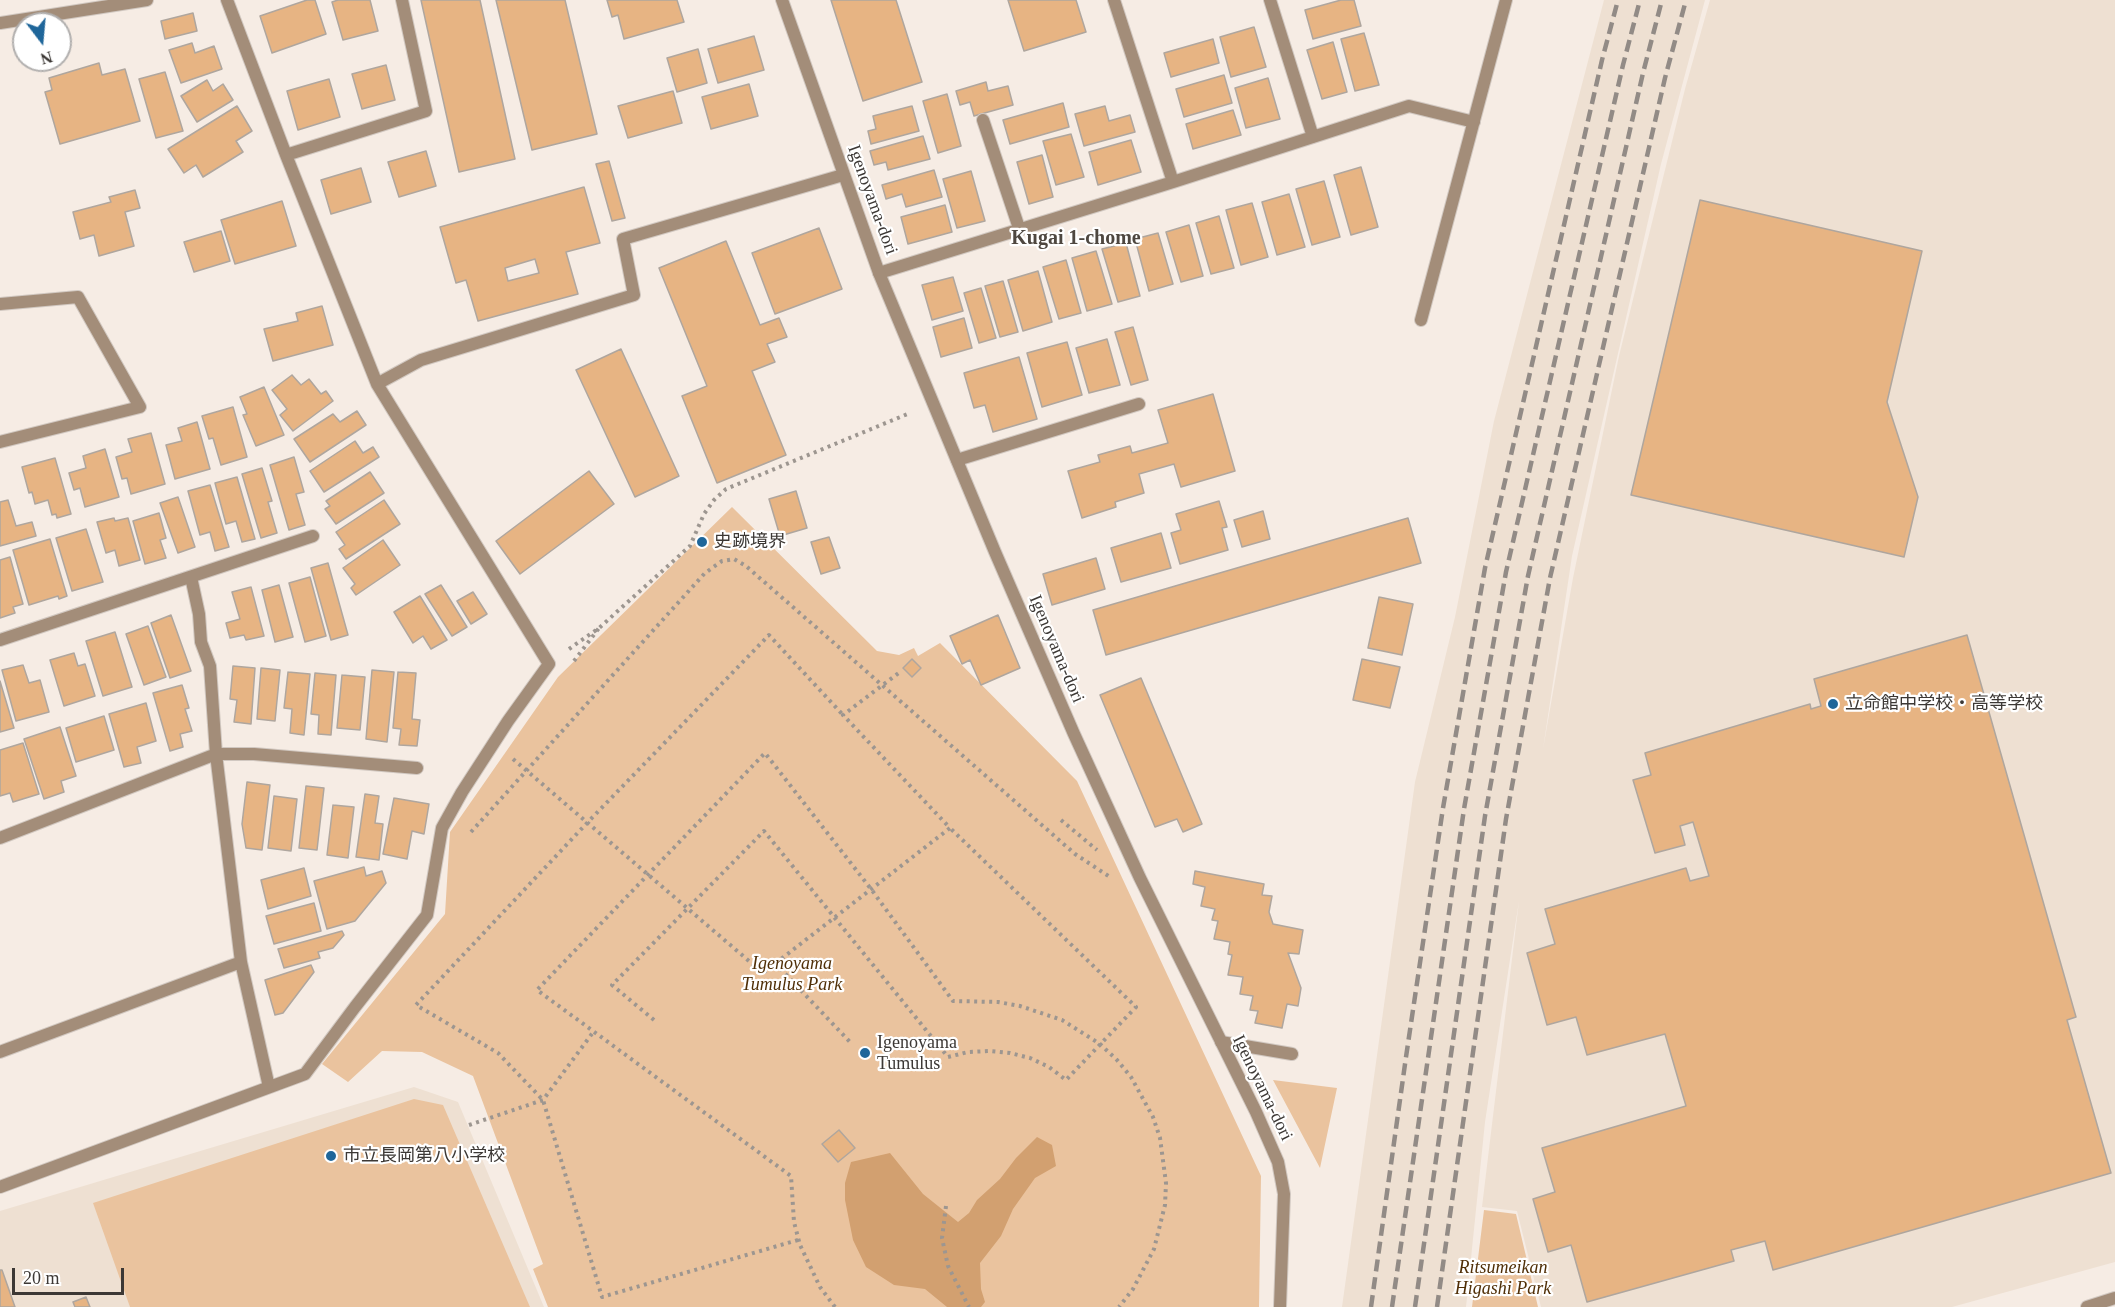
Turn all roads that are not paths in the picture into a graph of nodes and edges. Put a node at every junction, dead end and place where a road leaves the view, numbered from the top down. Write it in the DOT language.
graph roads {
  1 [pos="147,0"];
  2 [pos="227,0"];
  3 [pos="402,0"];
  4 [pos="782,0"];
  5 [pos="1114,0"];
  6 [pos="1270,0"];
  7 [pos="1506,0"];
  8 [pos="62,6"];
  9 [pos="0,22"];
  10 [pos="984,120"];
  11 [pos="1474,123"];
  12 [pos="1313,137"];
  13 [pos="286,155"];
  14 [pos="843,175"];
  15 [pos="1173,182"];
  16 [pos="1019,228"];
  17 [pos="879,273"];
  18 [pos="0,304"];
  19 [pos="1421,320"];
  20 [pos="377,384"];
  21 [pos="1139,404"];
  22 [pos="0,442"];
  23 [pos="957,460"];
  24 [pos="313,536"];
  25 [pos="191,577"];
  26 [pos="0,640"];
  27 [pos="216,754"];
  28 [pos="417,768"];
  29 [pos="0,838"];
  30 [pos="241,962"];
  31 [pos="1221,1042"];
  32 [pos="0,1052"];
  33 [pos="1292,1054"];
  34 [pos="269,1087"];
  35 [pos="0,1187"];
  36 [pos="2115,1298"];
  37 [pos="1280,1307"];
  38 [pos="2086,1307"];
  1 -- 8 [label="street"];
  2 -- 13 [label="street"];
  3 -- 13 [label="street"];
  4 -- 14 [label="street, Igenoyama-dori"];
  5 -- 15 [label="street"];
  6 -- 12 [label="street"];
  7 -- 11 [label="street"];
  8 -- 9 [label="street"];
  10 -- 16 [label="street"];
  11 -- 12 [label="street"];
  11 -- 19 [label="street"];
  12 -- 15 [label="street"];
  13 -- 20 [label="street"];
  14 -- 17 [label="street, Igenoyama-dori"];
  14 -- 20 [label="street"];
  15 -- 16 [label="street"];
  16 -- 17 [label="street"];
  17 -- 23 [label="street, Igenoyama-dori"];
  18 -- 22 [label="street"];
  20 -- 34 [label="street"];
  21 -- 23 [label="street"];
  23 -- 31 [label="street, Igenoyama-dori"];
  24 -- 25 [label="street"];
  25 -- 26 [label="street"];
  25 -- 27 [label="street"];
  27 -- 28 [label="street"];
  27 -- 29 [label="street"];
  27 -- 30 [label="street"];
  30 -- 32 [label="street"];
  30 -- 34 [label="street"];
  31 -- 33 [label="street"];
  31 -- 37 [label="street, Igenoyama-dori"];
  34 -- 35 [label="street"];
  36 -- 38 [label="street"];
}
